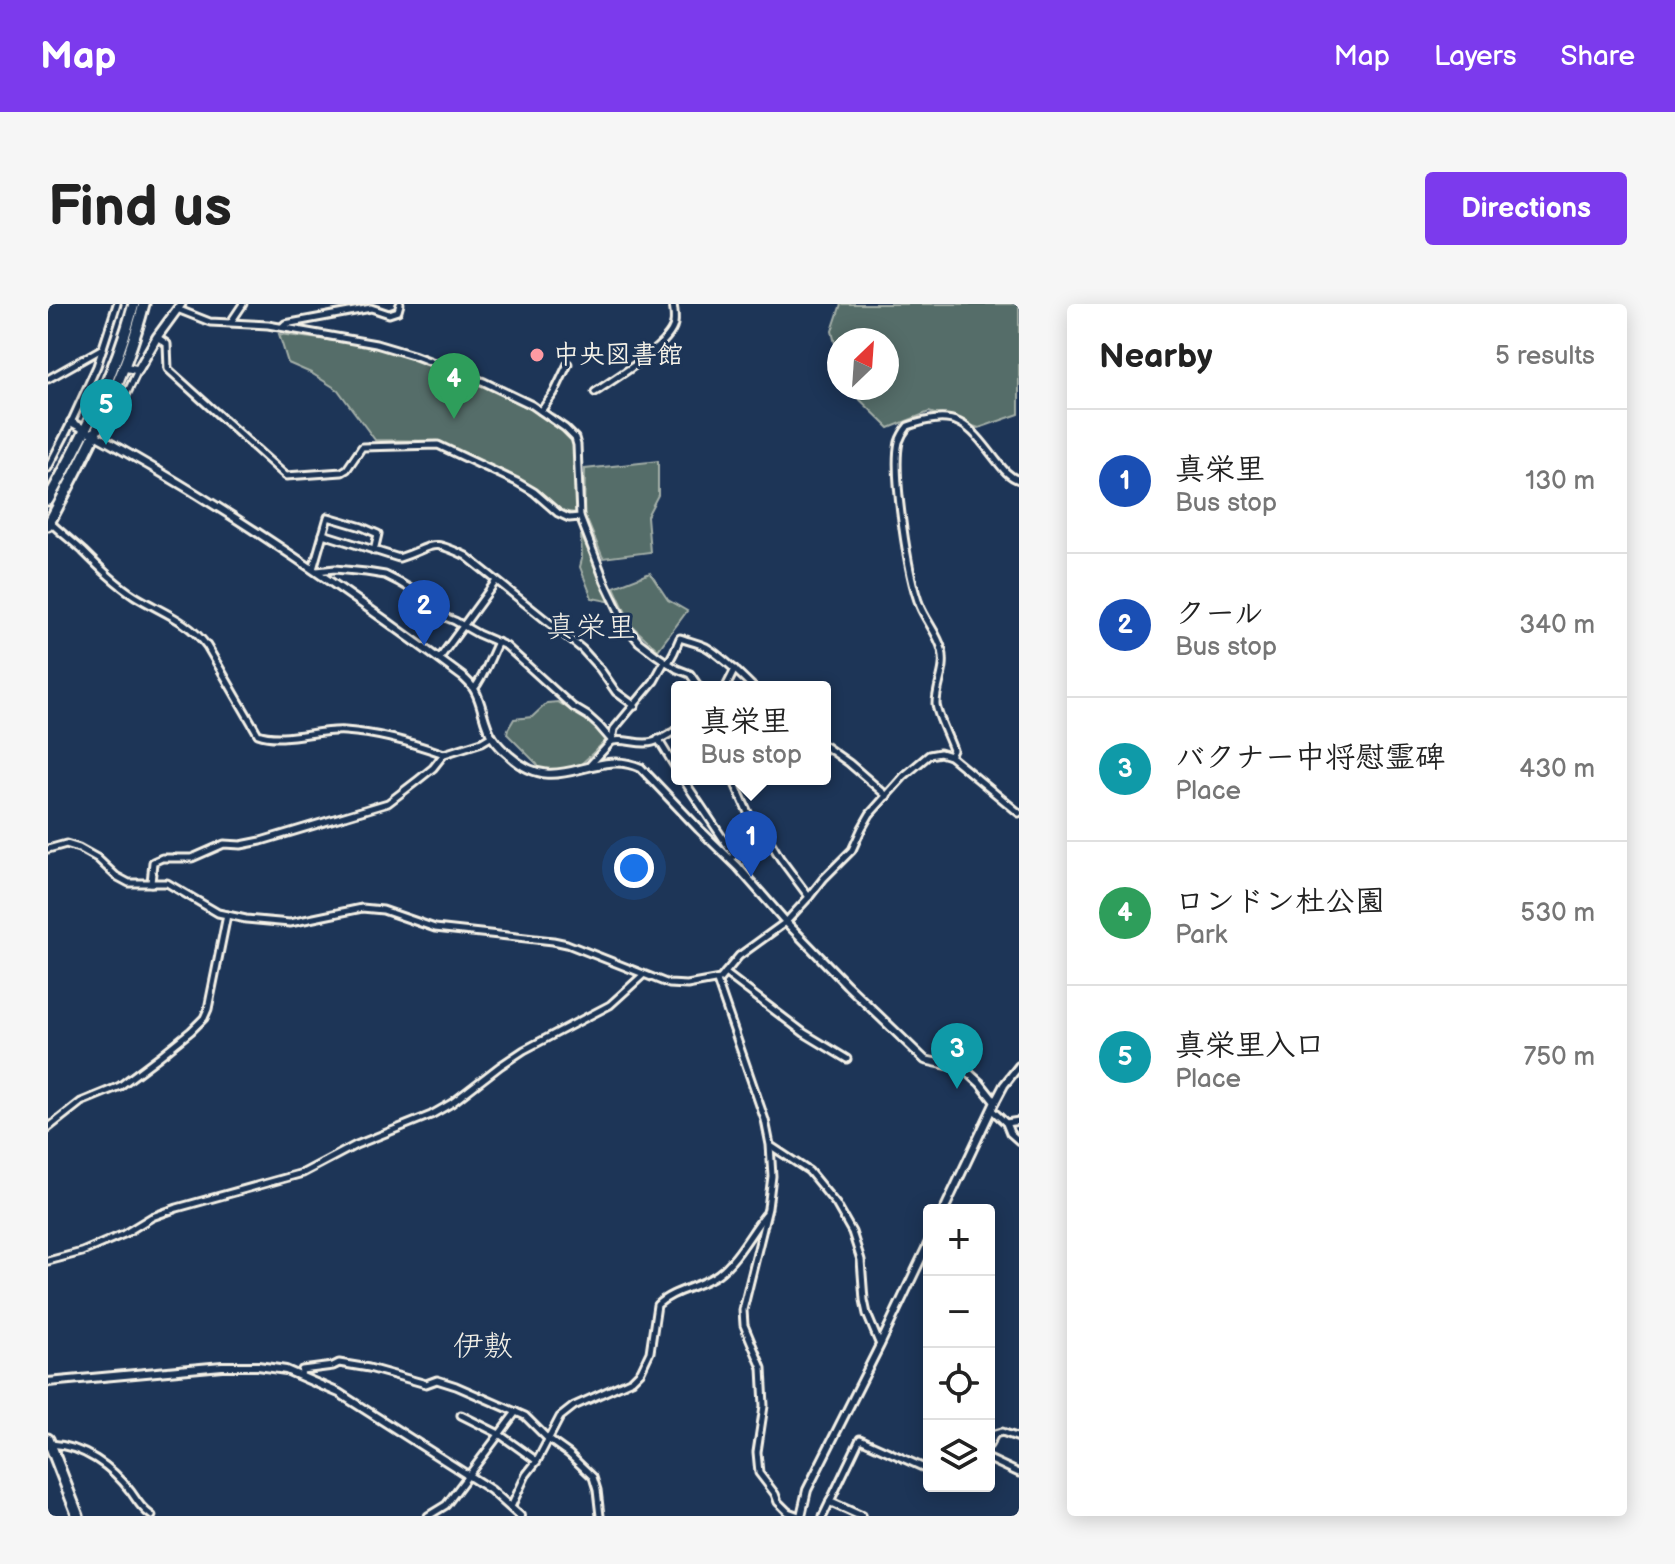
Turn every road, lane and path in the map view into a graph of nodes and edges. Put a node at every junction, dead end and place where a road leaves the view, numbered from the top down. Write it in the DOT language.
graph roads {
  1 [pos="117,304"];
  2 [pos="134,304"];
  3 [pos="144,304"];
  4 [pos="243,304"];
  5 [pos="400,304"];
  6 [pos="673,304"];
  7 [pos="179,306"];
  8 [pos="230,323"];
  9 [pos="282,328"];
  10 [pos="157,337"];
  11 [pos="103,348"];
  12 [pos="568,364"];
  13 [pos="124,367"];
  14 [pos="138,370"];
  15 [pos="48,379"];
  16 [pos="595,392"];
  17 [pos="541,411"];
  18 [pos="118,412"];
  19 [pos="71,422"];
  20 [pos="91,432"];
  21 [pos="48,468"];
  22 [pos="1019,480"];
  23 [pos="48,500"];
  24 [pos="580,517"];
  25 [pos="49,523"];
  26 [pos="323,534"];
  27 [pos="374,551"];
  28 [pos="315,570"];
  29 [pos="496,581"];
  30 [pos="463,626"];
  31 [pos="498,642"];
  32 [pos="439,659"];
  33 [pos="666,662"];
  34 [pos="735,669"];
  35 [pos="695,681"];
  36 [pos="729,681"];
  37 [pos="747,681"];
  38 [pos="474,689"];
  39 [pos="635,706"];
  40 [pos="671,733"];
  41 [pos="492,736"];
  42 [pos="658,739"];
  43 [pos="612,741"];
  44 [pos="831,751"];
  45 [pos="444,754"];
  46 [pos="950,756"];
  47 [pos="671,760"];
  48 [pos="589,767"];
  49 [pos="687,785"];
  50 [pos="736,785"];
  51 [pos="887,796"];
  52 [pos="1019,813"];
  53 [pos="767,836"];
  54 [pos="48,849"];
  55 [pos="733,857"];
  56 [pos="151,883"];
  57 [pos="809,897"];
  58 [pos="227,915"];
  59 [pos="786,922"];
  60 [pos="725,973"];
  61 [pos="643,975"];
  62 [pos="717,981"];
  63 [pos="847,1059"];
  64 [pos="1019,1066"];
  65 [pos="994,1106"];
  66 [pos="1019,1121"];
  67 [pos="1006,1123"];
  68 [pos="48,1128"];
  69 [pos="1019,1141"];
  70 [pos="770,1145"];
  71 [pos="947,1204"];
  72 [pos="765,1214"];
  73 [pos="923,1255"];
  74 [pos="48,1261"];
  75 [pos="880,1345"];
  76 [pos="301,1375"];
  77 [pos="48,1382"];
  78 [pos="516,1412"];
  79 [pos="461,1415"];
  80 [pos="499,1434"];
  81 [pos="995,1434"];
  82 [pos="1019,1438"];
  83 [pos="548,1439"];
  84 [pos="49,1442"];
  85 [pos="537,1461"];
  86 [pos="995,1462"];
  87 [pos="923,1467"];
  88 [pos="1019,1473"];
  89 [pos="469,1475"];
  90 [pos="830,1502"];
  91 [pos="511,1507"];
  92 [pos="78,1516"];
  93 [pos="152,1516"];
  94 [pos="428,1516"];
  95 [pos="520,1516"];
  96 [pos="600,1516"];
  97 [pos="800,1516"];
  98 [pos="823,1516"];
  99 [pos="861,1516"];
  1 -- 11 [label="street"];
  2 -- 20 [label="highway"];
  3 -- 13 [label="highway"];
  4 -- 8 [label="street"];
  5 -- 9 [label="street"];
  6 -- 16 [label="street"];
  7 -- 8 [label="street"];
  7 -- 10 [label="main road"];
  8 -- 9 [label="street"];
  9 -- 17 [label="street"];
  10 -- 14 [label="main road"];
  10 -- 24 [label="street"];
  11 -- 15 [label="street"];
  11 -- 19 [label="street"];
  12 -- 17 [label="street"];
  13 -- 14 [label="main road"];
  13 -- 20 [label="highway"];
  14 -- 18 [label="street"];
  17 -- 24 [label="street"];
  19 -- 20 [label="street"];
  19 -- 21 [label="street"];
  20 -- 23 [label="highway"];
  20 -- 25 [label="highway"];
  20 -- 28 [label="street"];
  22 -- 46 [label="street"];
  24 -- 33 [label="street"];
  25 -- 45 [label="street"];
  26 -- 27 [label="street"];
  26 -- 27 [label="street"];
  26 -- 28 [label="street"];
  27 -- 29 [label="street"];
  28 -- 30 [label="street"];
  28 -- 32 [label="street"];
  29 -- 30 [label="street"];
  29 -- 39 [label="street"];
  30 -- 31 [label="street"];
  30 -- 32 [label="street"];
  31 -- 38 [label="street"];
  31 -- 43 [label="street"];
  32 -- 38 [label="street"];
  33 -- 34 [label="street"];
  33 -- 35 [label="street"];
  33 -- 39 [label="street"];
  34 -- 36 [label="street"];
  34 -- 37 [label="street"];
  38 -- 41 [label="street"];
  39 -- 43 [label="street"];
  40 -- 42 [label="street"];
  41 -- 45 [label="street"];
  41 -- 48 [label="street"];
  42 -- 43 [label="street"];
  42 -- 47 [label="street"];
  43 -- 48 [label="street"];
  44 -- 51 [label="street"];
  45 -- 56 [label="street"];
  46 -- 51 [label="street"];
  46 -- 52 [label="street"];
  48 -- 55 [label="street"];
  49 -- 55 [label="street"];
  50 -- 53 [label="street"];
  51 -- 57 [label="street"];
  53 -- 55 [label="street"];
  53 -- 57 [label="street"];
  54 -- 56 [label="street"];
  55 -- 59 [label="street"];
  56 -- 58 [label="street"];
  57 -- 59 [label="street"];
  58 -- 61 [label="street"];
  58 -- 68 [label="street"];
  59 -- 60 [label="street"];
  59 -- 65 [label="street"];
  60 -- 62 [label="street"];
  60 -- 63 [label="street"];
  61 -- 62 [label="street"];
  61 -- 74 [label="street"];
  62 -- 70 [label="street"];
  64 -- 65 [label="street"];
  65 -- 67 [label="street"];
  65 -- 71 [label="street"];
  66 -- 67 [label="street"];
  67 -- 69 [label="street"];
  70 -- 72 [label="street"];
  70 -- 75 [label="street"];
  72 -- 83 [label="street"];
  72 -- 97 [label="street"];
  73 -- 75 [label="street"];
  75 -- 97 [label="street"];
  76 -- 77 [label="street"];
  76 -- 78 [label="street"];
  76 -- 89 [label="street"];
  78 -- 80 [label="street"];
  78 -- 83 [label="street"];
  79 -- 80 [label="street"];
  80 -- 85 [label="street"];
  80 -- 89 [label="street"];
  81 -- 82 [label="street"];
  83 -- 85 [label="street"];
  83 -- 96 [label="street"];
  84 -- 92 [label="highway"];
  84 -- 93 [label="street"];
  85 -- 91 [label="street"];
  86 -- 88 [label="street"];
  87 -- 90 [label="street"];
  89 -- 91 [label="street"];
  89 -- 94 [label="street"];
  90 -- 98 [label="street"];
  90 -- 99 [label="street"];
  91 -- 95 [label="street"];
}
